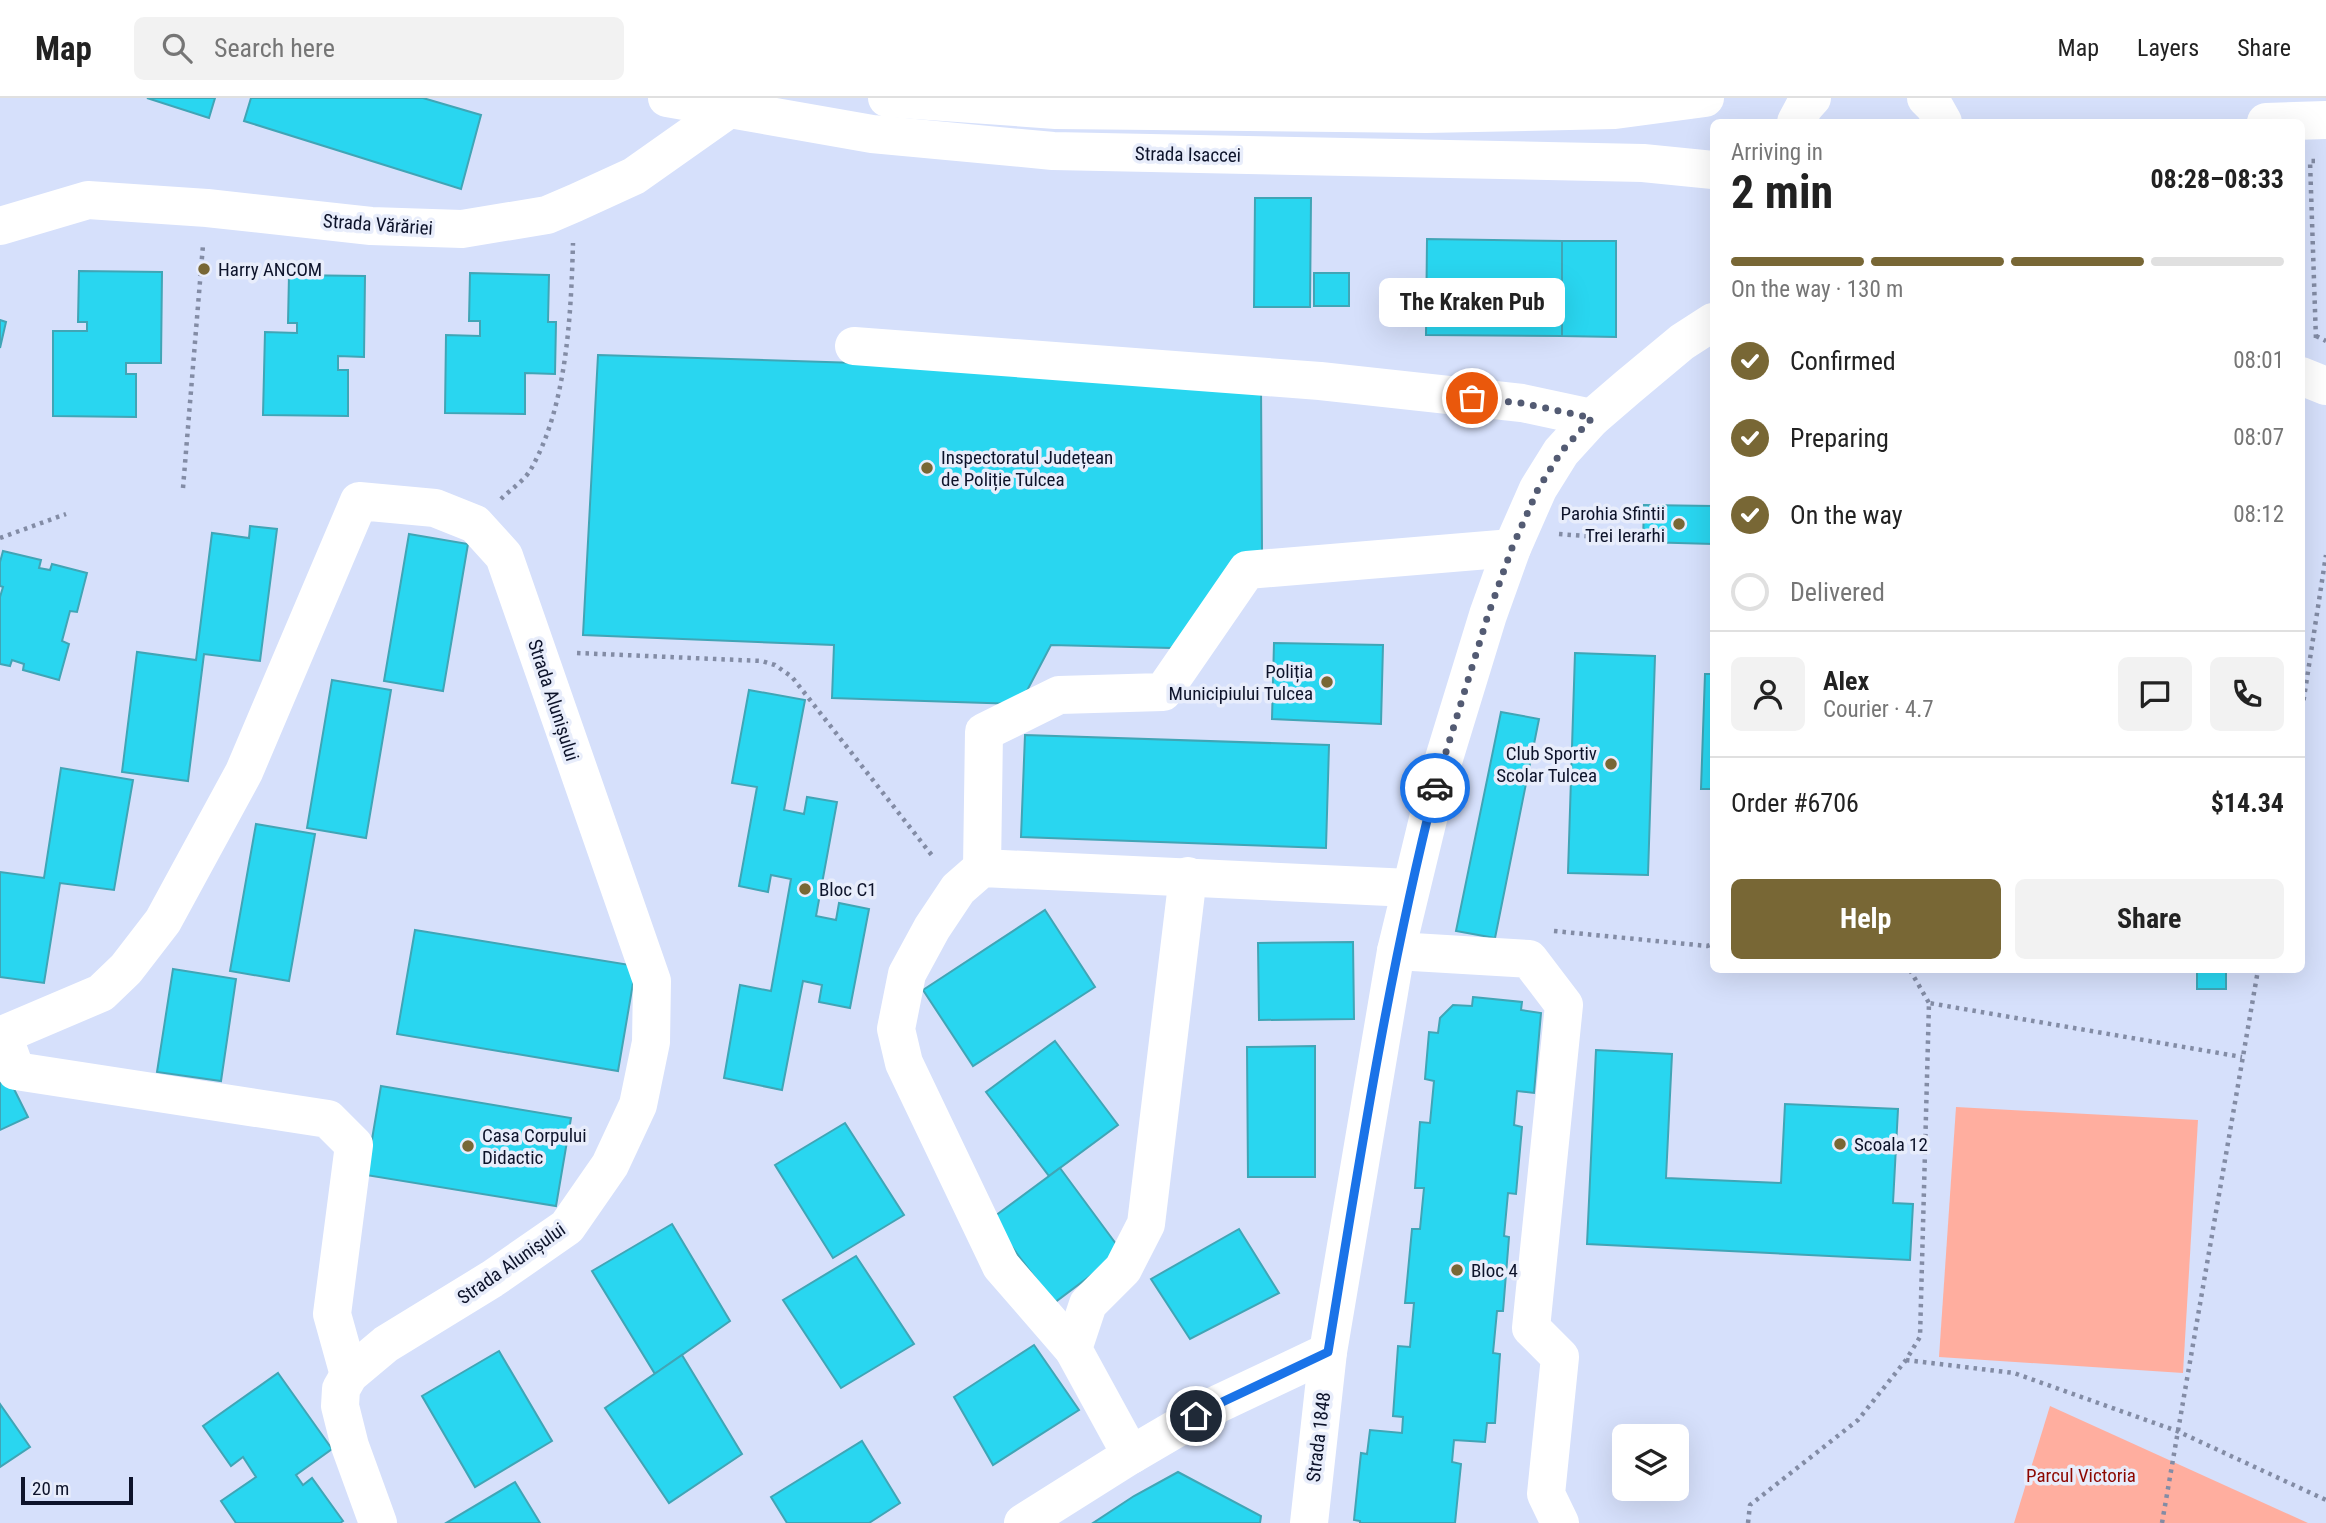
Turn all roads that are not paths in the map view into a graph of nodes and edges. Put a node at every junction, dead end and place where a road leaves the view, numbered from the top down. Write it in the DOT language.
graph roads {
  1 [pos="667,98"];
  2 [pos="887,98"];
  3 [pos="1705,98"];
  4 [pos="1812,98"];
  5 [pos="1926,98"];
  6 [pos="729,109"];
  7 [pos="1798,119"];
  8 [pos="1941,119"];
  9 [pos="2326,120"];
  10 [pos="2305,121"];
  11 [pos="1710,170"];
  12 [pos="0,226"];
  13 [pos="1710,309"];
  14 [pos="1698,332"];
  15 [pos="854,346"];
  16 [pos="2309,361"];
  17 [pos="2326,386"];
  18 [pos="1592,418"];
  19 [pos="1512,548"];
  20 [pos="1188,876"];
  21 [pos="970,878"];
  22 [pos="1410,888"];
  23 [pos="1396,951"];
  24 [pos="1,1035"];
  25 [pos="1073,1349"];
  26 [pos="1328,1352"];
  27 [pos="349,1375"];
  28 [pos="1131,1455"];
  29 [pos="378,1523"];
  30 [pos="1023,1523"];
  31 [pos="1309,1523"];
  32 [pos="1560,1523"];
  1 -- 6 [label="street, Strada Isaccei"];
  2 -- 3 [label="street"];
  4 -- 7 [label="street"];
  5 -- 8 [label="street"];
  6 -- 11 [label="street, Strada Isaccei"];
  6 -- 12 [label="street, Strada Vărăriei"];
  9 -- 10 [label="street"];
  13 -- 14 [label="street, Strada 1848"];
  14 -- 18 [label="street, Strada 1848"];
  15 -- 18 [label="street"];
  16 -- 17 [label="street"];
  18 -- 19 [label="street, Strada 1848"];
  19 -- 21 [label="street"];
  19 -- 22 [label="street, Strada 1848"];
  20 -- 21 [label="street"];
  20 -- 22 [label="street"];
  20 -- 25 [label="street"];
  21 -- 25 [label="street"];
  22 -- 23 [label="street, Strada 1848"];
  23 -- 26 [label="street, Strada 1848"];
  23 -- 32 [label="street"];
  24 -- 27 [label="street"];
  24 -- 27 [label="street, Strada Alunișului"];
  25 -- 28 [label="street"];
  26 -- 28 [label="street"];
  26 -- 31 [label="street, Strada 1848"];
  27 -- 29 [label="street"];
  28 -- 30 [label="street"];
}
